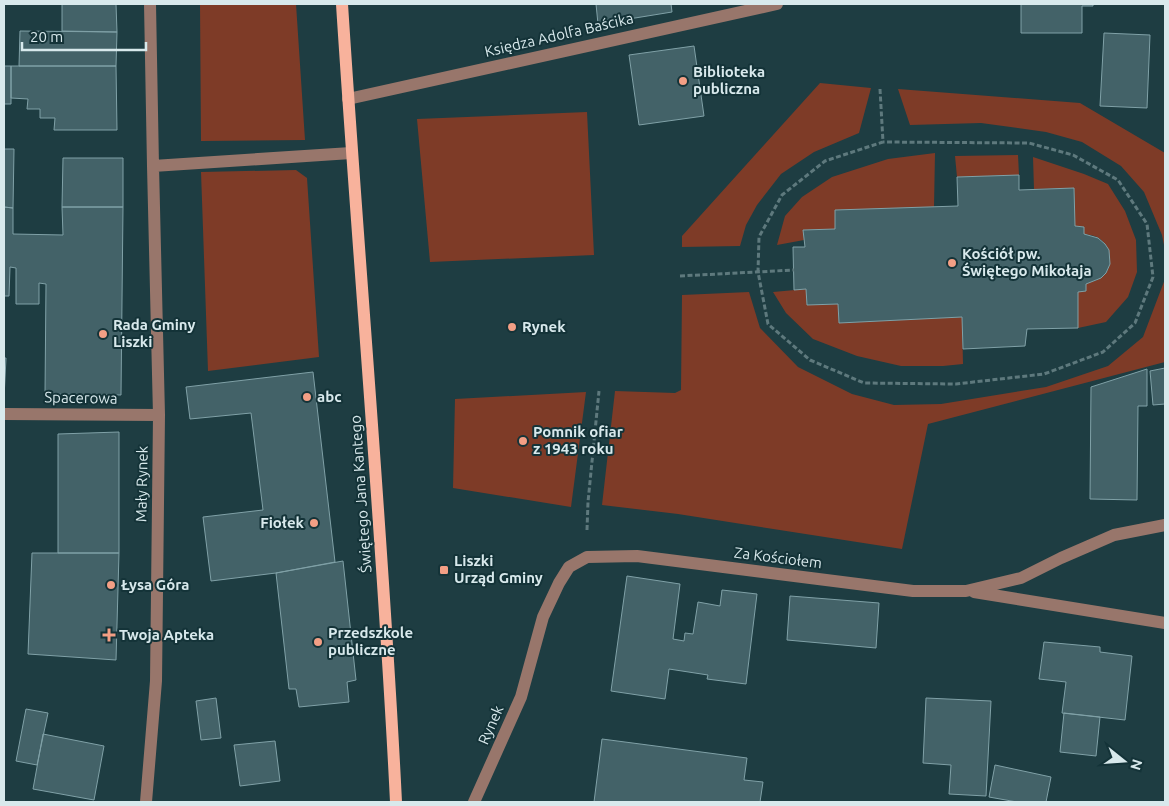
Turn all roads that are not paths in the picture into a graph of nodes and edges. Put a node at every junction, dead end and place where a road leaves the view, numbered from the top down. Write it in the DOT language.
graph roads {
  1 [pos="150,4"];
  2 [pos="342,4"];
  3 [pos="776,4"];
  4 [pos="348,99"];
  5 [pos="351,153"];
  6 [pos="153,166"];
  7 [pos="4,414"];
  8 [pos="159,415"];
  9 [pos="1165,525"];
  10 [pos="587,557"];
  11 [pos="966,591"];
  12 [pos="1165,623"];
  13 [pos="146,802"];
  14 [pos="396,802"];
  15 [pos="474,802"];
  1 -- 6 [label="street, Mały Rynek"];
  2 -- 4 [label="main road, Świętego Jana Kantego"];
  3 -- 4 [label="street, Księdza Adolfa Baścika"];
  4 -- 5 [label="main road, Świętego Jana Kantego"];
  5 -- 6 [label="street"];
  5 -- 14 [label="main road, Świętego Jana Kantego"];
  6 -- 8 [label="street, Mały Rynek"];
  7 -- 8 [label="street, Spacerowa"];
  8 -- 13 [label="street, Mały Rynek"];
  9 -- 11 [label="street, Za Kościołem"];
  10 -- 11 [label="street, Za Kościołem"];
  10 -- 15 [label="street, Rynek"];
  11 -- 12 [label="street, Za Kościołem"];
}
